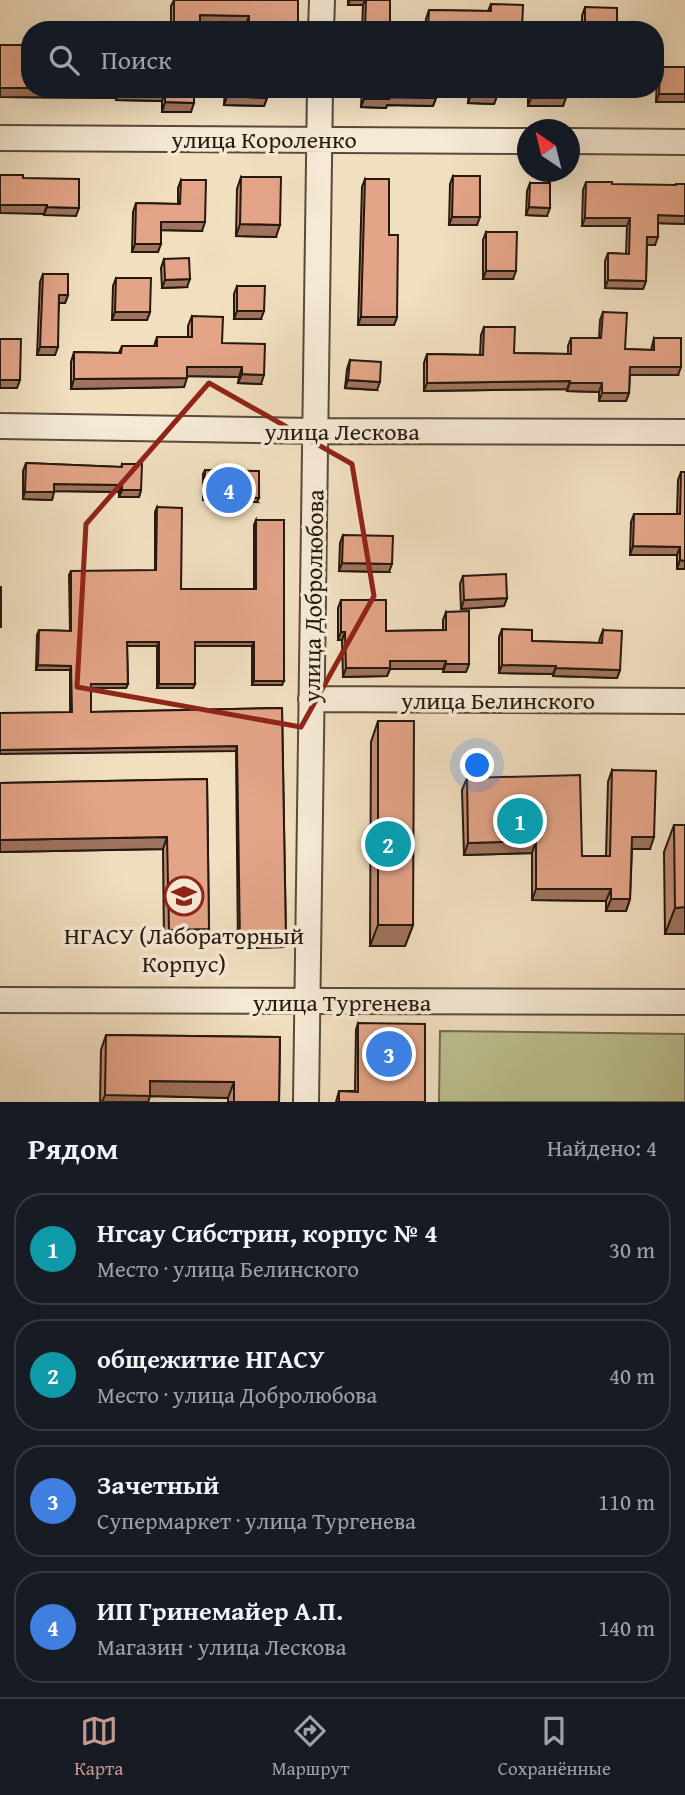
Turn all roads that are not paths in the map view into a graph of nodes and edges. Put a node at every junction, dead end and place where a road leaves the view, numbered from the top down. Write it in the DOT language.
graph roads {
  1 [pos="321,0"];
  2 [pos="321,21"];
  3 [pos="320,98"];
  4 [pos="0,138"];
  5 [pos="319,139"];
  6 [pos="517,141"];
  7 [pos="580,141"];
  8 [pos="685,142"];
  9 [pos="0,426"];
  10 [pos="315,432"];
  11 [pos="685,432"];
  12 [pos="311,698"];
  13 [pos="685,701"];
  14 [pos="0,1000"];
  15 [pos="307,1002"];
  16 [pos="685,1002"];
  17 [pos="306,1102"];
  1 -- 2 [label="street"];
  3 -- 5 [label="street, улица Добролюбова"];
  4 -- 5 [label="street, улица Короленко"];
  5 -- 6 [label="street, улица Короленко"];
  5 -- 10 [label="street, улица Добролюбова"];
  7 -- 8 [label="street"];
  9 -- 10 [label="street, улица Лескова"];
  10 -- 11 [label="street, улица Лескова"];
  10 -- 12 [label="street, улица Добролюбова"];
  12 -- 13 [label="street, улица Белинского"];
  12 -- 15 [label="street, улица Добролюбова"];
  14 -- 15 [label="street, улица Тургенева"];
  15 -- 16 [label="street, улица Тургенева"];
  15 -- 17 [label="street, улица Добролюбова"];
}
